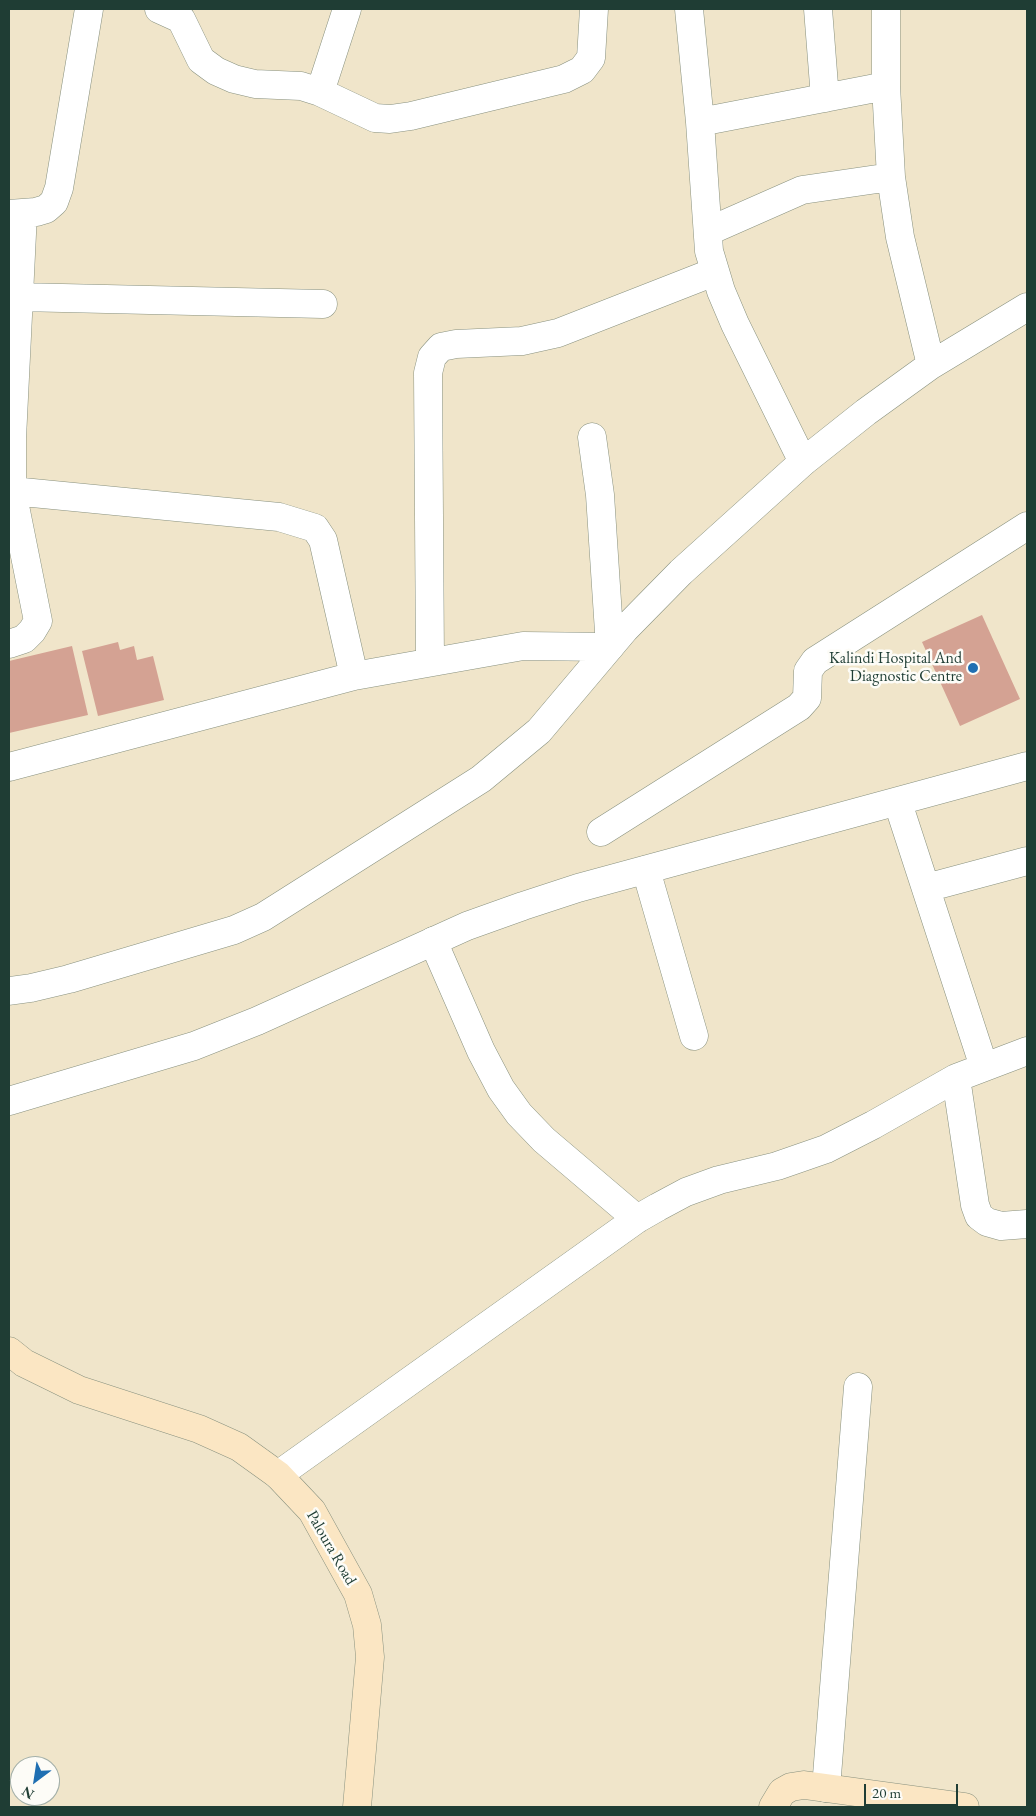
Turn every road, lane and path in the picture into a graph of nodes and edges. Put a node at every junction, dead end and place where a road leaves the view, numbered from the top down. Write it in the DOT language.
graph roads {
  1 [pos="89,9"];
  2 [pos="159,9"];
  3 [pos="347,9"];
  4 [pos="594,9"];
  5 [pos="689,9"];
  6 [pos="818,9"];
  7 [pos="886,9"];
  8 [pos="886,86"];
  9 [pos="320,92"];
  10 [pos="825,98"];
  11 [pos="700,122"];
  12 [pos="891,177"];
  13 [pos="16,214"];
  14 [pos="709,231"];
  15 [pos="714,272"];
  16 [pos="19,297"];
  17 [pos="323,304"];
  18 [pos="1027,307"];
  19 [pos="931,366"];
  20 [pos="592,437"];
  21 [pos="803,462"];
  22 [pos="12,490"];
  23 [pos="1027,526"];
  24 [pos="9,644"];
  25 [pos="610,647"];
  26 [pos="430,662"];
  27 [pos="354,676"];
  28 [pos="1027,766"];
  29 [pos="9,767"];
  30 [pos="898,803"];
  31 [pos="601,832"];
  32 [pos="1027,861"];
  33 [pos="646,870"];
  34 [pos="926,888"];
  35 [pos="433,941"];
  36 [pos="9,991"];
  37 [pos="694,1036"];
  38 [pos="1027,1051"];
  39 [pos="984,1067"];
  40 [pos="956,1078"];
  41 [pos="9,1101"];
  42 [pos="637,1219"];
  43 [pos="1027,1224"];
  44 [pos="9,1351"];
  45 [pos="858,1387"];
  46 [pos="278,1475"];
  47 [pos="826,1788"];
  48 [pos="357,1807"];
  49 [pos="773,1807"];
  50 [pos="965,1807"];
  1 -- 13 [label="street"];
  2 -- 9 [label="street"];
  3 -- 9 [label="street"];
  4 -- 9 [label="street"];
  5 -- 11 [label="street"];
  6 -- 10 [label="street"];
  7 -- 8 [label="street"];
  8 -- 10 [label="street"];
  8 -- 12 [label="street"];
  10 -- 11 [label="street"];
  11 -- 14 [label="street"];
  12 -- 14 [label="street"];
  12 -- 19 [label="street"];
  13 -- 16 [label="street"];
  14 -- 15 [label="street"];
  15 -- 21 [label="street"];
  15 -- 26 [label="street"];
  16 -- 17 [label="street"];
  16 -- 22 [label="street"];
  18 -- 19 [label="street"];
  19 -- 21 [label="street"];
  20 -- 25 [label="street"];
  21 -- 25 [label="street"];
  22 -- 24 [label="street"];
  22 -- 27 [label="street"];
  23 -- 31 [label="street"];
  25 -- 26 [label="street"];
  25 -- 36 [label="street"];
  26 -- 27 [label="street"];
  27 -- 29 [label="street"];
  28 -- 30 [label="street"];
  30 -- 33 [label="street"];
  30 -- 34 [label="street"];
  32 -- 34 [label="street"];
  33 -- 35 [label="street"];
  33 -- 37 [label="street"];
  34 -- 39 [label="street"];
  35 -- 41 [label="street"];
  35 -- 42 [label="street"];
  38 -- 39 [label="street"];
  39 -- 40 [label="street"];
  40 -- 42 [label="street"];
  40 -- 43 [label="street"];
  42 -- 46 [label="street"];
  44 -- 46 [label="main road, Paloura Road"];
  45 -- 47 [label="street"];
  46 -- 48 [label="main road, Paloura Road"];
  47 -- 49 [label="main road"];
  47 -- 50 [label="main road"];
}
